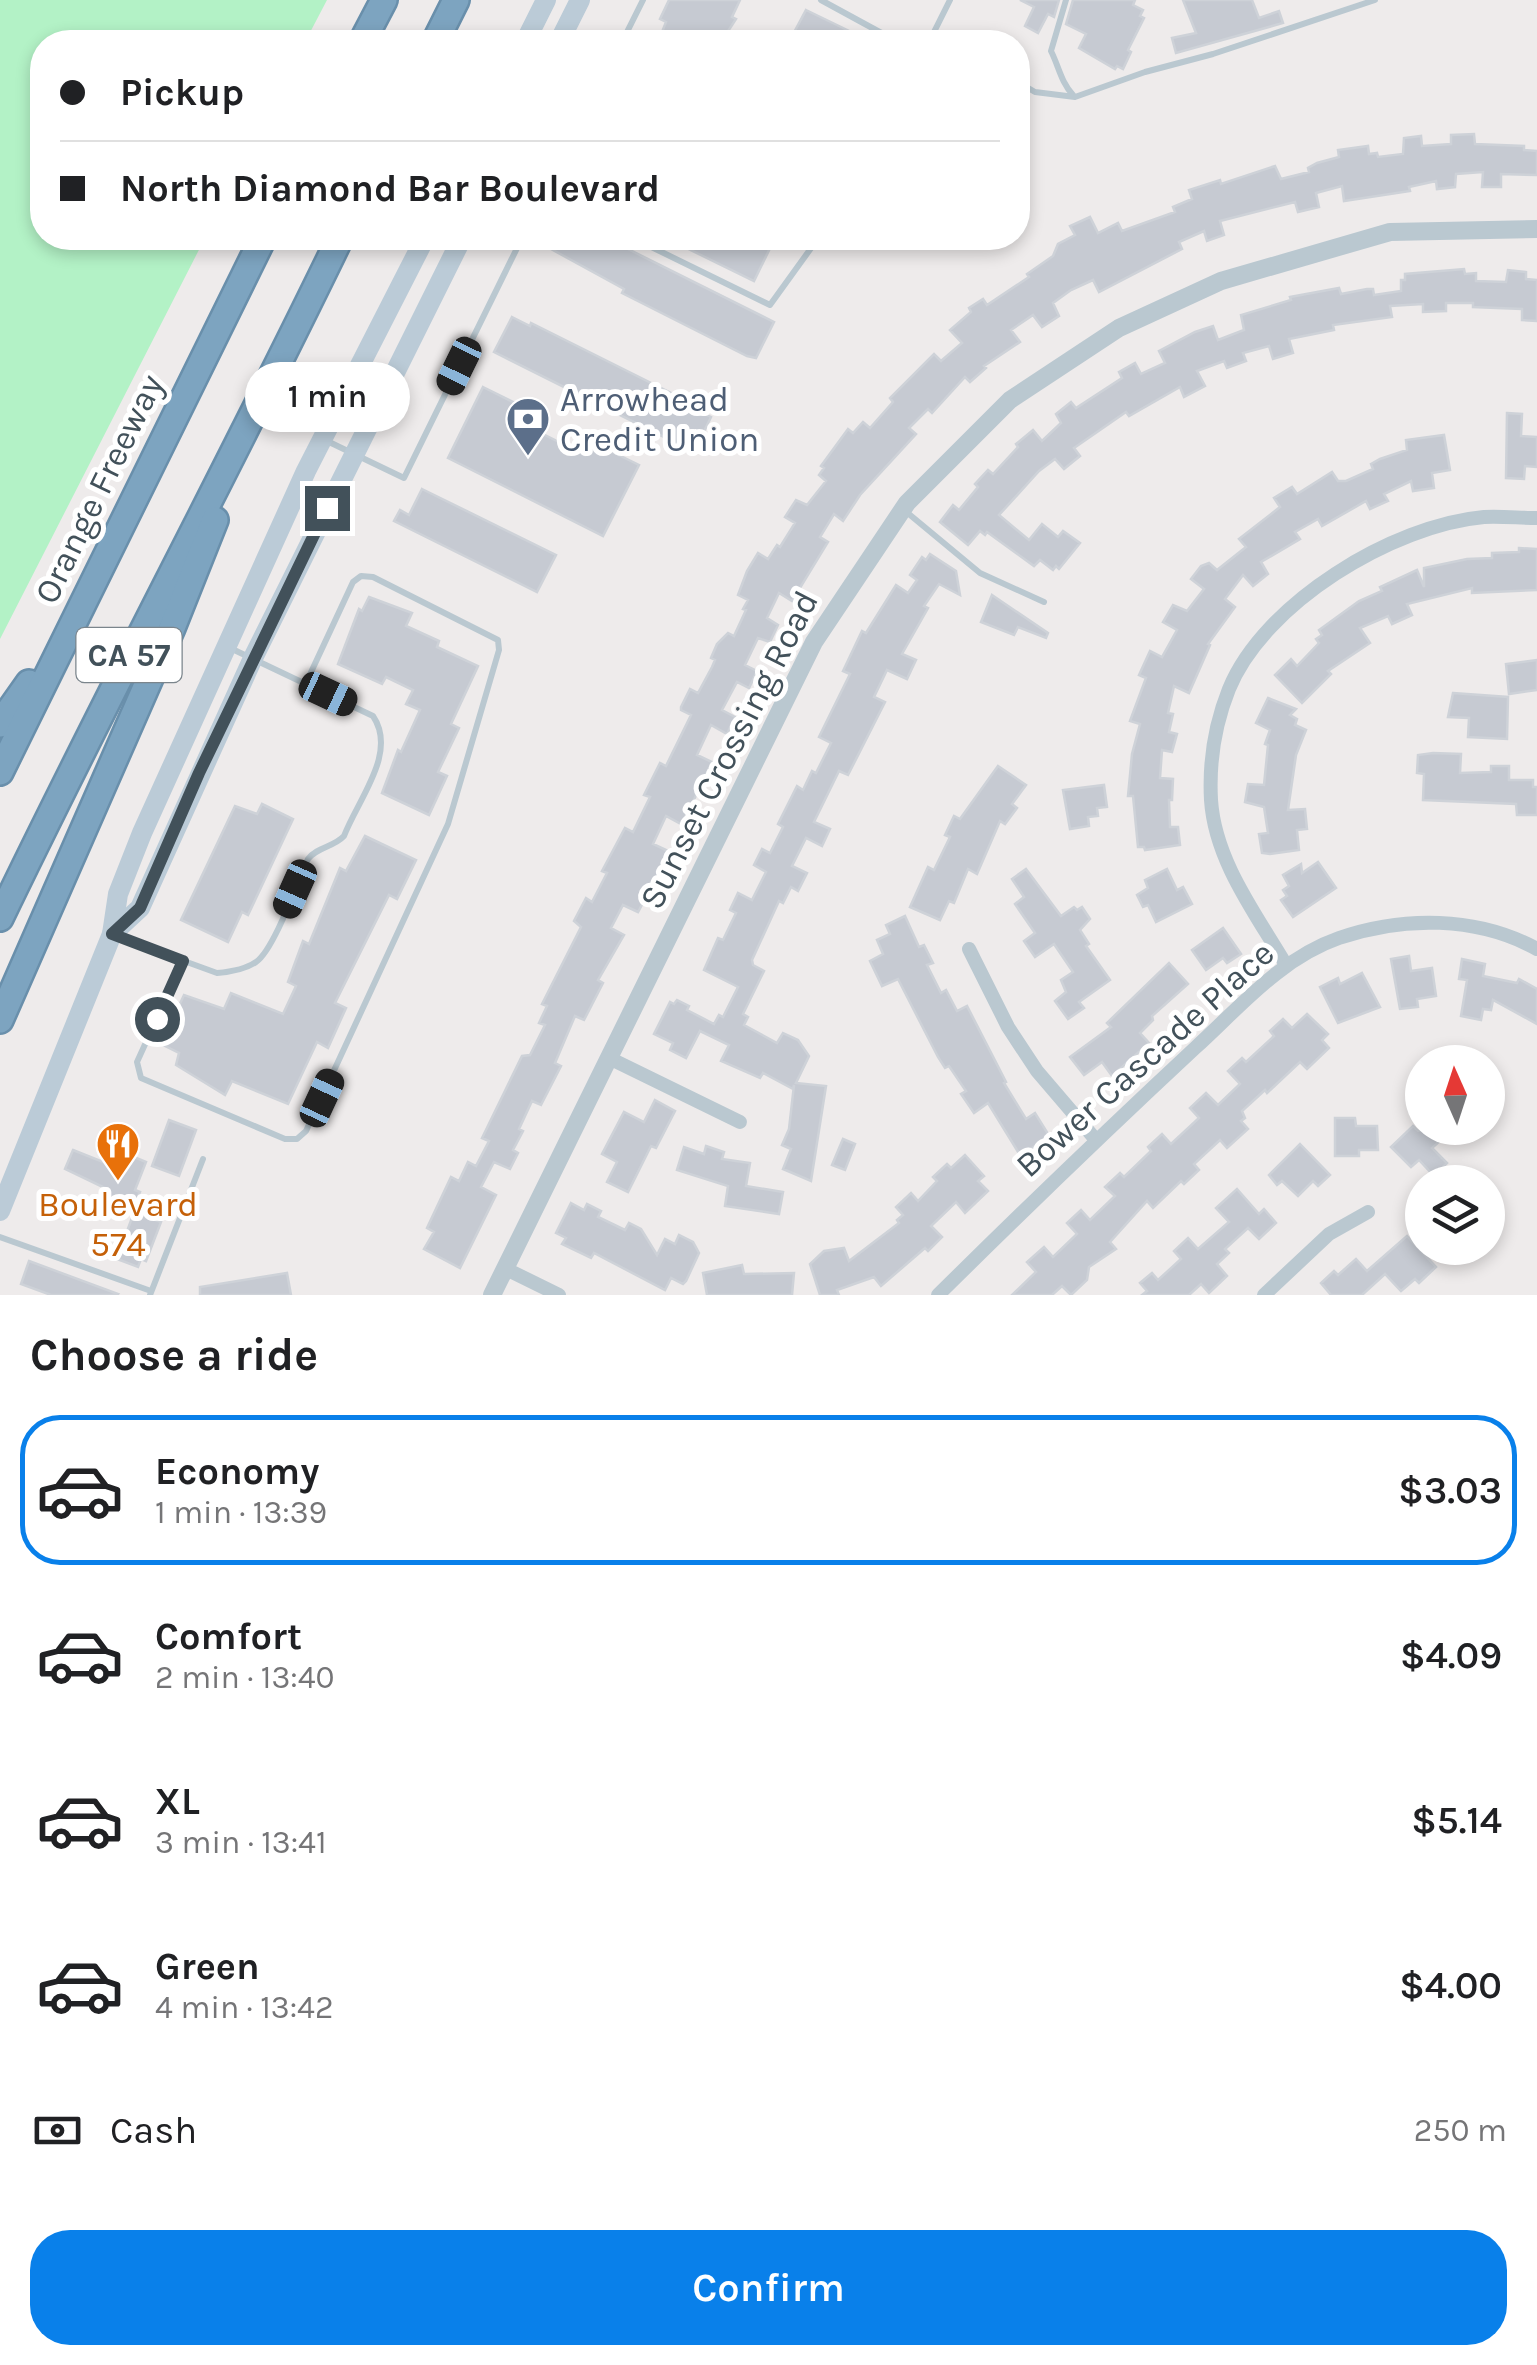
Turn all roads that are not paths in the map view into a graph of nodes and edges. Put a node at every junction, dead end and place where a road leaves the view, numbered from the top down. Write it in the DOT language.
graph roads {
  1 [pos="384,0"];
  2 [pos="456,0"];
  3 [pos="546,0"];
  4 [pos="580,0"];
  5 [pos="643,0"];
  6 [pos="821,0"];
  7 [pos="950,0"];
  8 [pos="1066,0"];
  9 [pos="1375,0"];
  10 [pos="368,30"];
  11 [pos="441,30"];
  12 [pos="530,30"];
  13 [pos="565,30"];
  14 [pos="628,30"];
  15 [pos="876,30"];
  16 [pos="937,30"];
  17 [pos="1030,89"];
  18 [pos="1075,97"];
  19 [pos="1537,228"];
  20 [pos="257,250"];
  21 [pos="334,250"];
  22 [pos="419,250"];
  23 [pos="456,250"];
  24 [pos="516,250"];
  25 [pos="658,250"];
  26 [pos="810,250"];
  27 [pos="264,395"];
  28 [pos="322,438"];
  29 [pos="354,453"];
  30 [pos="903,509"];
  31 [pos="1537,518"];
  32 [pos="1044,602"];
  33 [pos="70,626"];
  34 [pos="228,647"];
  35 [pos="254,658"];
  36 [pos="306,683"];
  37 [pos="0,724"];
  38 [pos="0,772"];
  39 [pos="0,918"];
  40 [pos="112,934"];
  41 [pos="969,949"];
  42 [pos="1537,949"];
  43 [pos="183,961"];
  44 [pos="1286,964"];
  45 [pos="0,1020"];
  46 [pos="609,1058"];
  47 [pos="740,1122"];
  48 [pos="1096,1140"];
  49 [pos="203,1159"];
  50 [pos="0,1211"];
  51 [pos="1368,1212"];
  52 [pos="0,1238"];
  53 [pos="506,1269"];
  54 [pos="150,1293"];
  55 [pos="492,1295"];
  56 [pos="560,1295"];
  57 [pos="938,1295"];
  58 [pos="1264,1295"];
  1 -- 10 [label="highway"];
  2 -- 11 [label="highway"];
  3 -- 12 [label="main road"];
  4 -- 13 [label="main road"];
  5 -- 14 [label="lane"];
  6 -- 15 [label="lane"];
  7 -- 16 [label="lane"];
  8 -- 18 [label="lane"];
  9 -- 18 [label="lane"];
  17 -- 18 [label="lane"];
  19 -- 30 [label="street, Sunset Crossing Road"];
  20 -- 33 [label="highway, Orange Freeway / CA 57"];
  21 -- 27 [label="highway, CA 57"];
  22 -- 28 [label="main road"];
  23 -- 29 [label="main road"];
  24 -- 29 [label="lane"];
  25 -- 26 [label="lane"];
  27 -- 39 [label="highway, CA 57"];
  27 -- 45 [label="highway"];
  28 -- 29 [label="lane"];
  28 -- 34 [label="main road"];
  29 -- 35 [label="main road"];
  30 -- 32 [label="lane"];
  30 -- 46 [label="street, Sunset Crossing Road"];
  31 -- 44 [label="street"];
  33 -- 37 [label="highway"];
  33 -- 38 [label="highway, Orange Freeway / CA 57"];
  34 -- 35 [label="lane"];
  34 -- 40 [label="main road"];
  35 -- 36 [label="lane"];
  35 -- 40 [label="main road"];
  36 -- 43 [label="lane"];
  36 -- 43 [label="lane"];
  40 -- 43 [label="lane"];
  40 -- 50 [label="main road"];
  41 -- 48 [label="street"];
  42 -- 44 [label="street, Bower Cascade Place"];
  44 -- 48 [label="street, Bower Cascade Place"];
  46 -- 47 [label="street"];
  46 -- 53 [label="street, Sunset Crossing Road"];
  48 -- 57 [label="street, Bower Cascade Place"];
  49 -- 54 [label="lane"];
  51 -- 58 [label="street"];
  52 -- 54 [label="lane"];
  53 -- 55 [label="street, Sunset Crossing Road"];
  53 -- 56 [label="street"];
}
